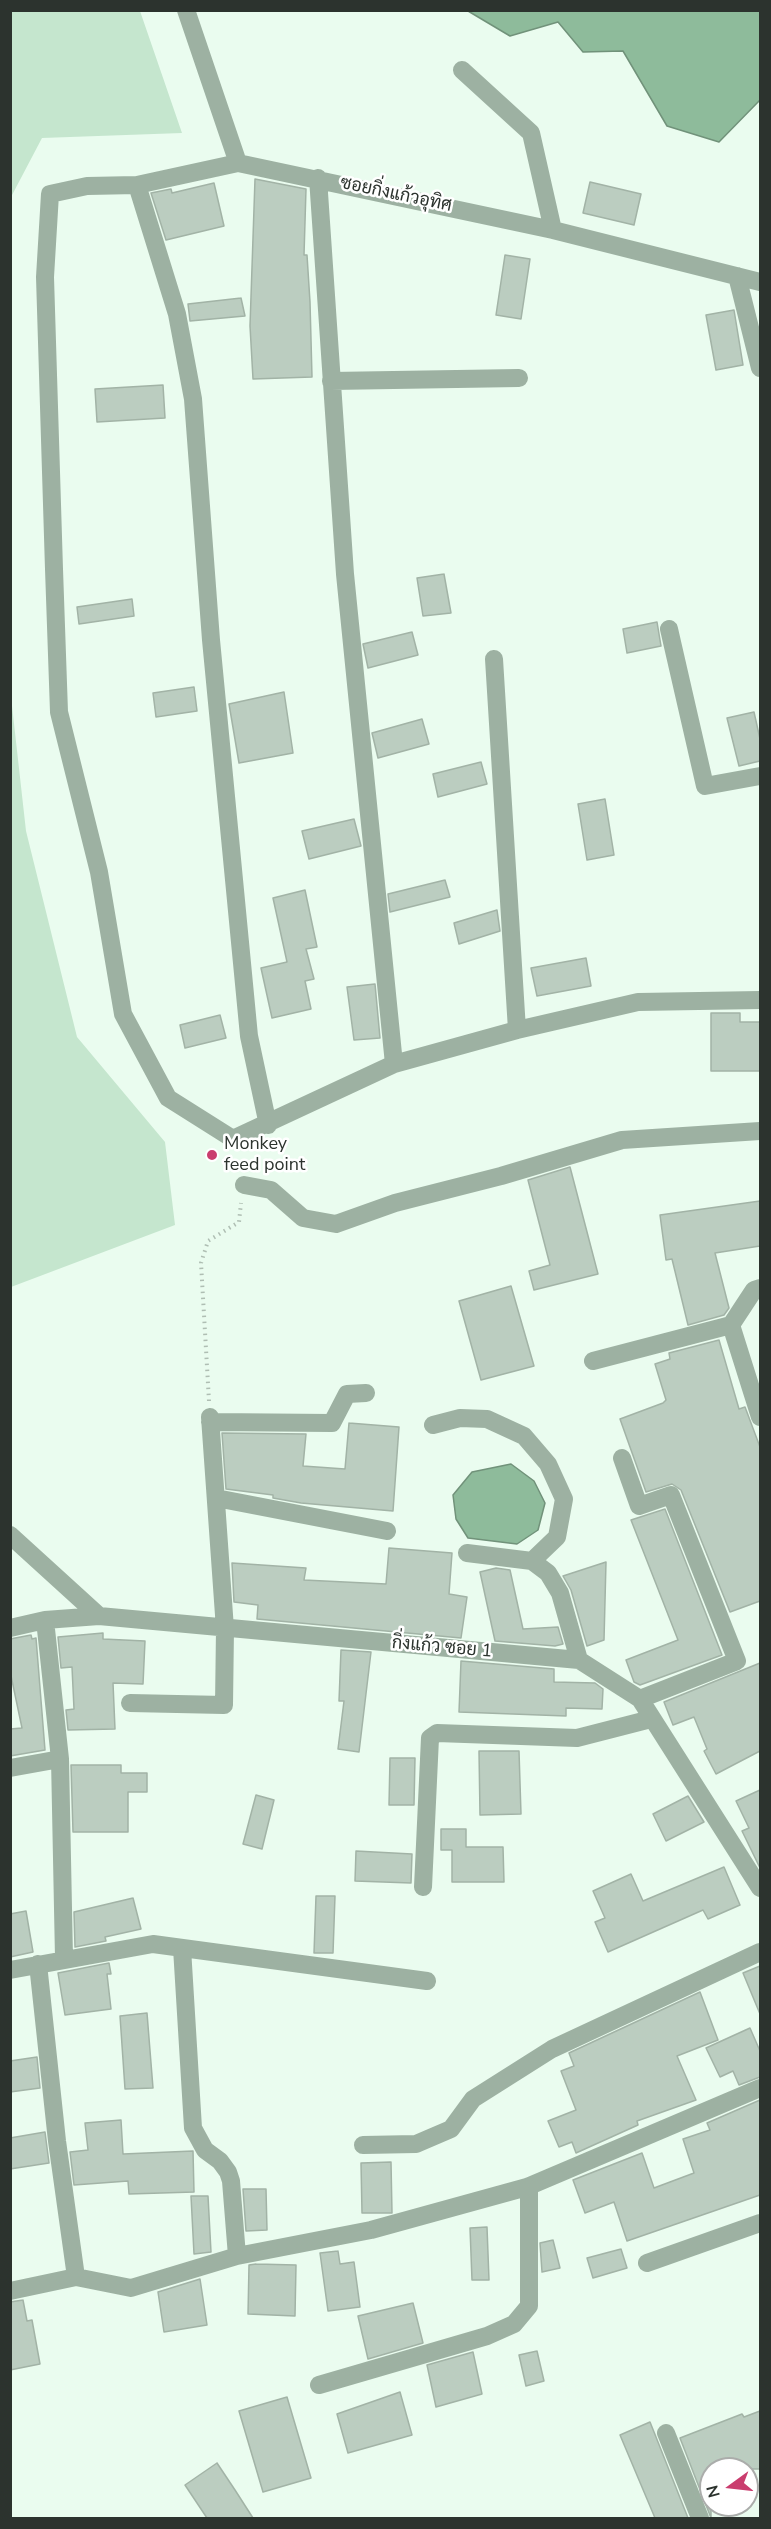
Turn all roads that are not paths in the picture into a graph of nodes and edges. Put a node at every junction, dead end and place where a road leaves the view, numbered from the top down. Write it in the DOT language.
graph roads {
  1 [pos="186,10"];
  2 [pos="462,70"];
  3 [pos="238,162"];
  4 [pos="318,178"];
  5 [pos="137,185"];
  6 [pos="553,230"];
  7 [pos="737,276"];
  8 [pos="760,282"];
  9 [pos="760,368"];
  10 [pos="519,378"];
  11 [pos="331,381"];
  12 [pos="669,629"];
  13 [pos="494,659"];
  14 [pos="760,776"];
  15 [pos="760,1000"];
  16 [pos="517,1030"];
  17 [pos="394,1064"];
  18 [pos="268,1125"];
  19 [pos="760,1131"];
  20 [pos="244,1185"];
  21 [pos="760,1288"];
  22 [pos="731,1325"];
  23 [pos="593,1361"];
  24 [pos="366,1393"];
  25 [pos="758,1405"];
  26 [pos="433,1425"];
  27 [pos="622,1458"];
  28 [pos="216,1498"];
  29 [pos="387,1532"];
  30 [pos="10,1535"];
  31 [pos="467,1553"];
  32 [pos="532,1561"];
  33 [pos="99,1616"];
  34 [pos="45,1620"];
  35 [pos="10,1628"];
  36 [pos="225,1629"];
  37 [pos="579,1660"];
  38 [pos="640,1699"];
  39 [pos="130,1703"];
  40 [pos="651,1719"];
  41 [pos="60,1759"];
  42 [pos="10,1768"];
  43 [pos="754,1864"];
  44 [pos="423,1887"];
  45 [pos="760,1888"];
  46 [pos="182,1948"];
  47 [pos="760,1952"];
  48 [pos="64,1958"];
  49 [pos="38,1964"];
  50 [pos="10,1970"];
  51 [pos="427,1981"];
  52 [pos="760,2088"];
  53 [pos="363,2145"];
  54 [pos="529,2186"];
  55 [pos="760,2223"];
  56 [pos="237,2256"];
  57 [pos="647,2263"];
  58 [pos="76,2277"];
  59 [pos="10,2291"];
  60 [pos="319,2385"];
  61 [pos="666,2433"];
  62 [pos="700,2518"];
  1 -- 3 [label="street"];
  2 -- 6 [label="street"];
  3 -- 4 [label="street, ซอยกิ่งแก้วอุทิศ"];
  3 -- 5 [label="street"];
  4 -- 6 [label="street, ซอยกิ่งแก้วอุทิศ"];
  4 -- 11 [label="street"];
  5 -- 18 [label="street"];
  5 -- 18 [label="street"];
  6 -- 7 [label="street, ซอยกิ่งแก้วอุทิศ"];
  7 -- 8 [label="street, ซอยกิ่งแก้วอุทิศ"];
  7 -- 9 [label="street"];
  10 -- 11 [label="street"];
  11 -- 17 [label="street"];
  12 -- 14 [label="street"];
  13 -- 16 [label="street"];
  15 -- 16 [label="street"];
  16 -- 17 [label="street"];
  17 -- 18 [label="street"];
  19 -- 20 [label="street"];
  21 -- 22 [label="street"];
  22 -- 23 [label="street"];
  22 -- 25 [label="street"];
  24 -- 28 [label="street"];
  26 -- 32 [label="street"];
  27 -- 38 [label="street"];
  28 -- 29 [label="street"];
  28 -- 36 [label="street"];
  30 -- 33 [label="street"];
  31 -- 32 [label="street"];
  32 -- 37 [label="street"];
  33 -- 34 [label="street, กิ่งแก้ว ซอย 1"];
  33 -- 36 [label="street, กิ่งแก้ว ซอย 1"];
  34 -- 35 [label="street, กิ่งแก้ว ซอย 1"];
  34 -- 41 [label="street"];
  36 -- 37 [label="street, กิ่งแก้ว ซอย 1"];
  36 -- 39 [label="street"];
  37 -- 38 [label="street, กิ่งแก้ว ซอย 1"];
  38 -- 40 [label="street, กิ่งแก้ว ซอย 1"];
  40 -- 43 [label="street, กิ่งแก้ว ซอย 1"];
  40 -- 44 [label="street"];
  41 -- 42 [label="street"];
  41 -- 48 [label="street"];
  43 -- 45 [label="street, กิ่งแก้ว ซอย 1"];
  46 -- 48 [label="street"];
  46 -- 51 [label="street"];
  46 -- 56 [label="street"];
  47 -- 53 [label="street"];
  48 -- 49 [label="street"];
  49 -- 50 [label="street"];
  49 -- 58 [label="street"];
  52 -- 54 [label="street"];
  54 -- 56 [label="street"];
  54 -- 60 [label="street"];
  55 -- 57 [label="street"];
  56 -- 58 [label="street"];
  58 -- 59 [label="street"];
  61 -- 62 [label="street"];
}
